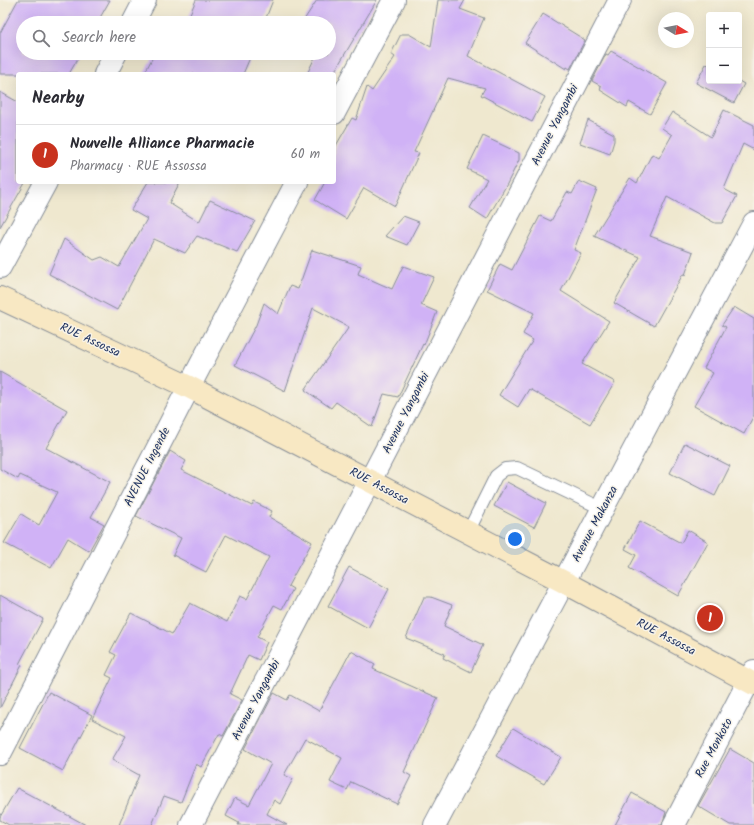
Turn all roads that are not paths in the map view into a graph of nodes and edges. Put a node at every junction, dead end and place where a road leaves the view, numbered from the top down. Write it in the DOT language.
graph roads {
  1 [pos="145,0"];
  2 [pos="394,0"];
  3 [pos="620,0"];
  4 [pos="137,16"];
  5 [pos="112,60"];
  6 [pos="106,72"];
  7 [pos="336,109"];
  8 [pos="45,184"];
  9 [pos="296,184"];
  10 [pos="754,223"];
  11 [pos="0,267"];
  12 [pos="0,298"];
  13 [pos="189,387"];
  14 [pos="371,481"];
  15 [pos="603,509"];
  16 [pos="468,532"];
  17 [pos="564,582"];
  18 [pos="752,679"];
  19 [pos="0,754"];
  20 [pos="191,825"];
  21 [pos="435,825"];
  22 [pos="674,825"];
  1 -- 4 [label="street"];
  2 -- 7 [label="street"];
  3 -- 14 [label="street, Avenue Yangambi"];
  5 -- 6 [label="street"];
  8 -- 11 [label="street"];
  9 -- 13 [label="street, AVENUE Ingende"];
  10 -- 15 [label="street, Avenue Makanza"];
  12 -- 13 [label="street, RUE Assossa"];
  13 -- 14 [label="street, RUE Assossa"];
  13 -- 19 [label="street, AVENUE Ingende"];
  14 -- 16 [label="street, RUE Assossa"];
  14 -- 20 [label="street, Avenue Yangambi"];
  15 -- 16 [label="lane"];
  15 -- 17 [label="street, Avenue Makanza"];
  16 -- 17 [label="street, RUE Assossa"];
  17 -- 18 [label="street, RUE Assossa"];
  17 -- 21 [label="street, Avenue Makanza"];
  18 -- 22 [label="street, Rue Monkoto"];
}
